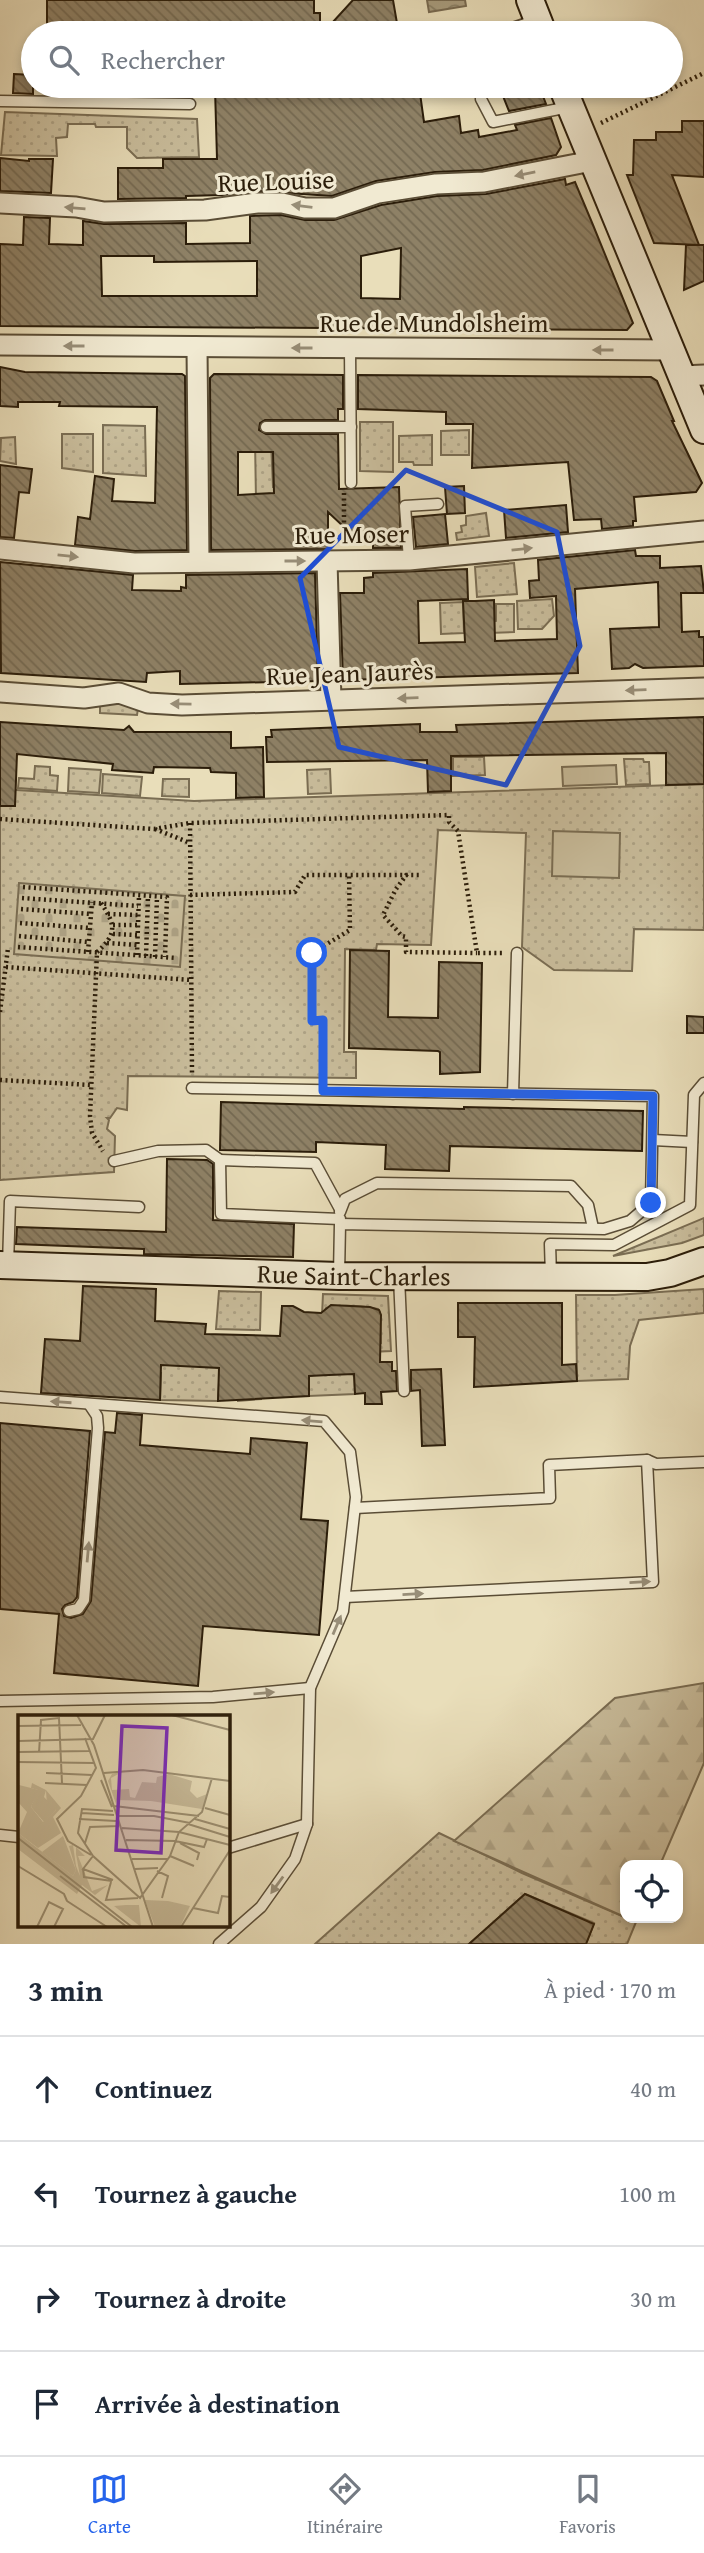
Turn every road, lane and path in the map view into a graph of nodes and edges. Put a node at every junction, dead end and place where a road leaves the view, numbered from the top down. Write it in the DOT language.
graph roads {
  1 [pos="704,73"];
  2 [pos="683,83"];
  3 [pos="560,98"];
  4 [pos="567,98"];
  5 [pos="652,98"];
  6 [pos="481,99"];
  7 [pos="0,101"];
  8 [pos="190,104"];
  9 [pos="580,133"];
  10 [pos="592,161"];
  11 [pos="0,203"];
  12 [pos="0,345"];
  13 [pos="197,347"];
  14 [pos="350,348"];
  15 [pos="671,350"];
  16 [pos="693,375"];
  17 [pos="266,427"];
  18 [pos="351,427"];
  19 [pos="704,430"];
  20 [pos="351,483"];
  21 [pos="438,504"];
  22 [pos="704,531"];
  23 [pos="0,549"];
  24 [pos="354,560"];
  25 [pos="409,560"];
  26 [pos="327,561"];
  27 [pos="200,562"];
  28 [pos="704,688"];
  29 [pos="0,692"];
  30 [pos="331,700"];
  31 [pos="0,819"];
  32 [pos="190,823"];
  33 [pos="154,829"];
  34 [pos="190,843"];
  35 [pos="349,874"];
  36 [pos="407,874"];
  37 [pos="421,874"];
  38 [pos="23,887"];
  39 [pos="139,895"];
  40 [pos="190,895"];
  41 [pos="148,896"];
  42 [pos="157,897"];
  43 [pos="22,898"];
  44 [pos="92,902"];
  45 [pos="101,903"];
  46 [pos="138,906"];
  47 [pos="21,909"];
  48 [pos="91,914"];
  49 [pos="108,914"];
  50 [pos="138,915"];
  51 [pos="20,923"];
  52 [pos="113,925"];
  53 [pos="138,925"];
  54 [pos="90,928"];
  55 [pos="113,934"];
  56 [pos="137,935"];
  57 [pos="19,936"];
  58 [pos="89,942"];
  59 [pos="107,943"];
  60 [pos="137,945"];
  61 [pos="18,947"];
  62 [pos="8,948"];
  63 [pos="88,952"];
  64 [pos="97,952"];
  65 [pos="477,953"];
  66 [pos="517,953"];
  67 [pos="136,955"];
  68 [pos="146,956"];
  69 [pos="155,957"];
  70 [pos="165,957"];
  71 [pos="177,958"];
  72 [pos="6,967"];
  73 [pos="96,973"];
  74 [pos="191,980"];
  75 [pos="0,1012"];
  76 [pos="0,1080"];
  77 [pos="704,1083"];
  78 [pos="91,1085"];
  79 [pos="192,1088"];
  80 [pos="323,1091"];
  81 [pos="513,1094"];
  82 [pos="653,1140"];
  83 [pos="692,1142"];
  84 [pos="220,1160"];
  85 [pos="114,1161"];
  86 [pos="139,1207"];
  87 [pos="340,1217"];
  88 [pos="593,1228"];
  89 [pos="4,1266"];
  90 [pos="697,1269"];
  91 [pos="339,1276"];
  92 [pos="399,1276"];
  93 [pos="551,1277"];
  94 [pos="404,1391"];
  95 [pos="0,1397"];
  96 [pos="89,1404"];
  97 [pos="647,1460"];
  98 [pos="704,1462"];
  99 [pos="355,1508"];
  100 [pos="345,1597"];
  101 [pos="69,1611"];
  102 [pos="310,1688"];
  103 [pos="0,1701"];
  104 [pos="307,1824"];
  105 [pos="0,1835"];
  106 [pos="18,1837"];
  107 [pos="229,1848"];
  108 [pos="219,1944"];
  1 -- 2 [label="path"];
  3 -- 6 [label="lane"];
  4 -- 9 [label="street"];
  5 -- 9 [label="path"];
  7 -- 8 [label="lane"];
  9 -- 10 [label="street"];
  10 -- 11 [label="street, Rue Louise, one-way"];
  10 -- 15 [label="street"];
  13 -- 12 [label="street, Rue de Mundolsheim, one-way"];
  14 -- 13 [label="street, Rue de Mundolsheim, one-way"];
  13 -- 27 [label="street"];
  15 -- 14 [label="street, Rue de Mundolsheim, one-way"];
  14 -- 18 [label="lane"];
  15 -- 16 [label="street"];
  16 -- 19 [label="street"];
  17 -- 18 [label="lane"];
  18 -- 20 [label="lane"];
  20 -- 24 [label="path"];
  21 -- 25 [label="lane"];
  25 -- 22 [label="street, Rue Moser, one-way"];
  23 -- 27 [label="street, Rue Moser, one-way"];
  24 -- 25 [label="street, Rue Moser"];
  24 -- 26 [label="street, Rue Moser"];
  27 -- 26 [label="street, Rue Moser, one-way"];
  26 -- 30 [label="street"];
  28 -- 30 [label="street, Rue Jean Jaurès, one-way"];
  30 -- 29 [label="street, Rue Jean Jaurès, one-way"];
  31 -- 33 [label="path"];
  32 -- 33 [label="path"];
  32 -- 34 [label="path"];
  32 -- 65 [label="path"];
  33 -- 34 [label="path"];
  34 -- 40 [label="path"];
  35 -- 36 [label="path"];
  35 -- 40 [label="path"];
  35 -- 80 [label="path"];
  36 -- 37 [label="path"];
  36 -- 65 [label="path"];
  38 -- 39 [label="path"];
  39 -- 41 [label="path"];
  39 -- 46 [label="path"];
  40 -- 74 [label="path"];
  41 -- 42 [label="path"];
  41 -- 68 [label="path"];
  42 -- 69 [label="path"];
  42 -- 70 [label="path"];
  43 -- 44 [label="path"];
  44 -- 45 [label="path"];
  44 -- 48 [label="path"];
  45 -- 46 [label="path"];
  45 -- 49 [label="path"];
  46 -- 50 [label="path"];
  47 -- 48 [label="path"];
  48 -- 54 [label="path"];
  49 -- 50 [label="path"];
  49 -- 52 [label="path"];
  50 -- 53 [label="path"];
  51 -- 54 [label="path"];
  52 -- 53 [label="path"];
  52 -- 55 [label="path"];
  53 -- 56 [label="path"];
  54 -- 58 [label="path"];
  55 -- 56 [label="path"];
  55 -- 59 [label="path"];
  56 -- 60 [label="path"];
  57 -- 58 [label="path"];
  58 -- 63 [label="path"];
  59 -- 60 [label="path"];
  59 -- 64 [label="path"];
  60 -- 67 [label="path"];
  61 -- 63 [label="path"];
  62 -- 72 [label="path"];
  63 -- 64 [label="path"];
  64 -- 67 [label="path"];
  64 -- 73 [label="path"];
  65 -- 66 [label="path"];
  66 -- 81 [label="lane"];
  67 -- 68 [label="path"];
  68 -- 69 [label="path"];
  69 -- 70 [label="path"];
  70 -- 71 [label="path"];
  72 -- 73 [label="path"];
  72 -- 75 [label="path"];
  73 -- 74 [label="path"];
  73 -- 78 [label="path"];
  74 -- 79 [label="path"];
  76 -- 78 [label="path"];
  77 -- 83 [label="lane"];
  78 -- 85 [label="path"];
  79 -- 80 [label="lane"];
  80 -- 81 [label="lane"];
  81 -- 82 [label="lane"];
  82 -- 83 [label="lane"];
  82 -- 88 [label="lane"];
  83 -- 93 [label="lane"];
  84 -- 85 [label="lane"];
  84 -- 87 [label="lane"];
  84 -- 87 [label="lane"];
  86 -- 89 [label="lane"];
  87 -- 88 [label="lane"];
  87 -- 88 [label="lane"];
  87 -- 91 [label="lane"];
  89 -- 91 [label="street, Rue Saint-Charles"];
  90 -- 93 [label="street, Rue Saint-Charles"];
  91 -- 92 [label="street, Rue Saint-Charles"];
  92 -- 93 [label="street, Rue Saint-Charles"];
  92 -- 94 [label="lane"];
  96 -- 95 [label="lane, one-way"];
  99 -- 96 [label="lane, one-way"];
  101 -- 96 [label="lane, one-way"];
  97 -- 98 [label="lane"];
  97 -- 99 [label="lane"];
  100 -- 97 [label="lane, one-way"];
  99 -- 100 [label="lane"];
  102 -- 100 [label="lane, one-way"];
  103 -- 102 [label="lane, one-way"];
  102 -- 104 [label="lane"];
  104 -- 107 [label="lane"];
  104 -- 108 [label="lane, one-way"];
  105 -- 106 [label="lane"];
}
